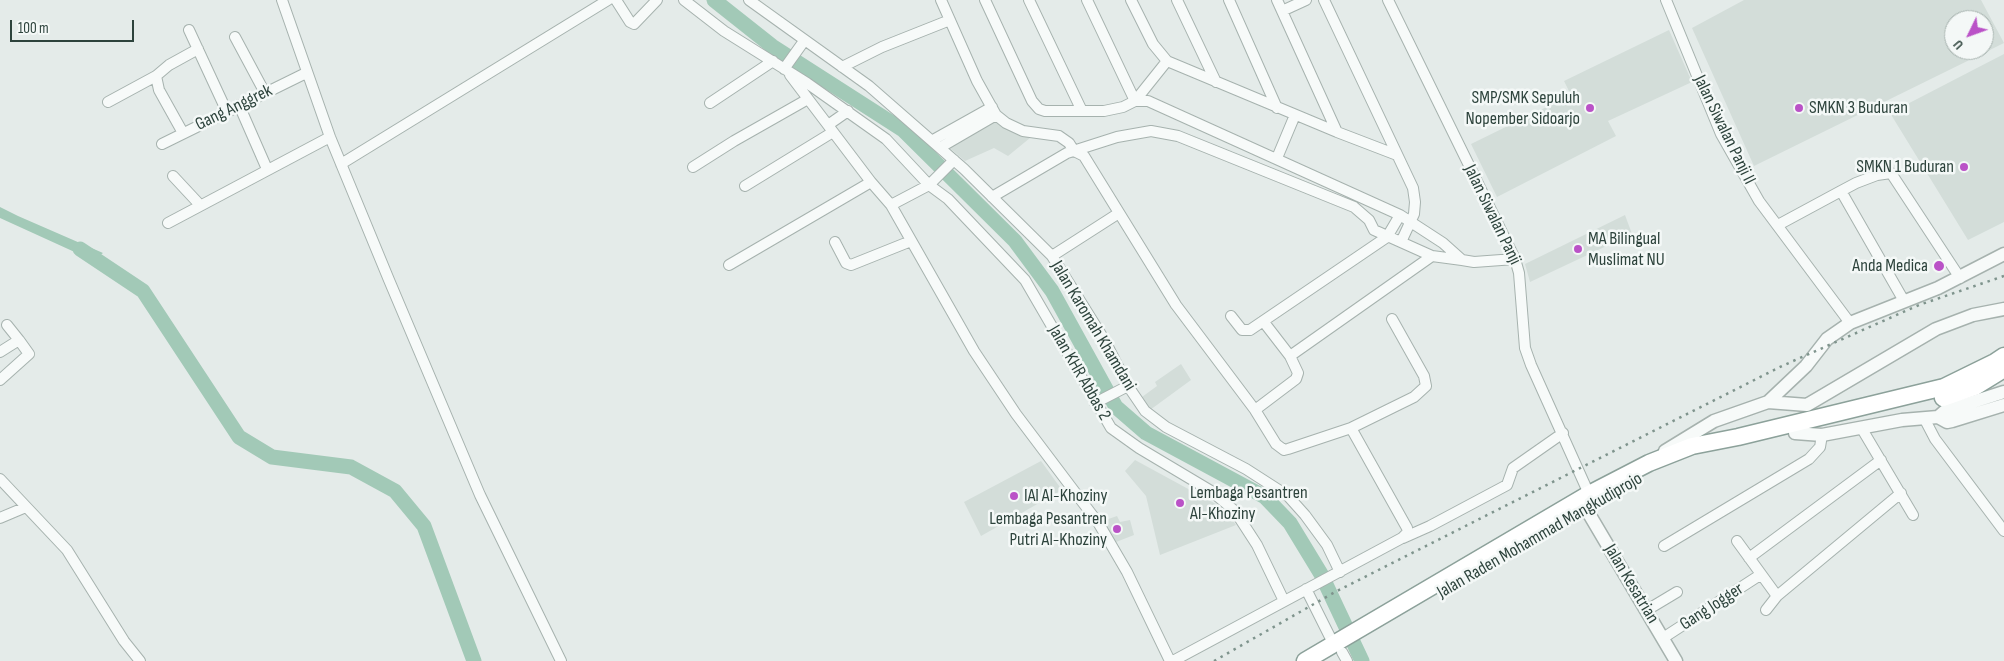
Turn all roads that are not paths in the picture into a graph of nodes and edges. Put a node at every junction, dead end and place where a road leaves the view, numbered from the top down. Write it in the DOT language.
graph roads {
  1 [pos="282,0"];
  2 [pos="608,0"];
  3 [pos="616,0"];
  4 [pos="657,0"];
  5 [pos="684,0"];
  6 [pos="749,0"];
  7 [pos="942,0"];
  8 [pos="985,0"];
  9 [pos="1029,0"];
  10 [pos="1087,0"];
  11 [pos="1132,0"];
  12 [pos="1178,0"];
  13 [pos="1229,0"];
  14 [pos="1277,0"];
  15 [pos="1306,0"];
  16 [pos="1324,0"];
  17 [pos="1388,0"];
  18 [pos="1666,0"];
  19 [pos="1282,12"];
  20 [pos="950,20"];
  21 [pos="189,30"];
  22 [pos="235,38"];
  23 [pos="801,45"];
  24 [pos="198,48"];
  25 [pos="772,61"];
  26 [pos="1166,61"];
  27 [pos="786,68"];
  28 [pos="842,68"];
  29 [pos="306,73"];
  30 [pos="156,76"];
  31 [pos="1216,82"];
  32 [pos="265,93"];
  33 [pos="808,99"];
  34 [pos="1135,101"];
  35 [pos="108,102"];
  36 [pos="710,103"];
  37 [pos="240,105"];
  38 [pos="1277,108"];
  39 [pos="848,111"];
  40 [pos="994,111"];
  41 [pos="1082,111"];
  42 [pos="227,112"];
  43 [pos="1295,115"];
  44 [pos="830,128"];
  45 [pos="1337,132"];
  46 [pos="183,133"];
  47 [pos="330,137"];
  48 [pos="162,144"];
  49 [pos="937,144"];
  50 [pos="1074,151"];
  51 [pos="1396,155"];
  52 [pos="1277,158"];
  53 [pos="952,162"];
  54 [pos="341,164"];
  55 [pos="693,167"];
  56 [pos="268,169"];
  57 [pos="173,176"];
  58 [pos="871,182"];
  59 [pos="932,182"];
  60 [pos="745,186"];
  61 [pos="1841,191"];
  62 [pos="992,197"];
  63 [pos="200,205"];
  64 [pos="891,205"];
  65 [pos="1119,213"];
  66 [pos="1400,215"];
  67 [pos="168,223"];
  68 [pos="1410,223"];
  69 [pos="1778,225"];
  70 [pos="1387,237"];
  71 [pos="911,241"];
  72 [pos="835,242"];
  73 [pos="1401,242"];
  74 [pos="2004,254"];
  75 [pos="1052,256"];
  76 [pos="1432,256"];
  77 [pos="1515,259"];
  78 [pos="1462,260"];
  79 [pos="729,265"];
  80 [pos="1960,278"];
  81 [pos="1904,301"];
  82 [pos="2004,309"];
  83 [pos="1232,316"];
  84 [pos="1392,319"];
  85 [pos="1263,320"];
  86 [pos="1850,323"];
  87 [pos="7,325"];
  88 [pos="19,340"];
  89 [pos="0,352"];
  90 [pos="1290,356"];
  91 [pos="2004,356"];
  92 [pos="2004,369"];
  93 [pos="0,380"];
  94 [pos="1125,388"];
  95 [pos="2004,392"];
  96 [pos="1097,402"];
  97 [pos="1768,402"];
  98 [pos="2004,405"];
  99 [pos="1884,409"];
  100 [pos="1255,410"];
  101 [pos="1938,417"];
  102 [pos="1924,418"];
  103 [pos="1351,428"];
  104 [pos="1862,429"];
  105 [pos="1563,433"];
  106 [pos="1794,433"];
  107 [pos="1822,435"];
  108 [pos="1881,460"];
  109 [pos="1649,463"];
  110 [pos="0,479"];
  111 [pos="1901,493"];
  112 [pos="1587,500"];
  113 [pos="26,508"];
  114 [pos="1913,515"];
  115 [pos="0,518"];
  116 [pos="2004,531"];
  117 [pos="1402,538"];
  118 [pos="1737,542"];
  119 [pos="1664,546"];
  120 [pos="1748,558"];
  121 [pos="1340,572"];
  122 [pos="1760,575"];
  123 [pos="1306,589"];
  124 [pos="1678,592"];
  125 [pos="1778,596"];
  126 [pos="1284,601"];
  127 [pos="1647,610"];
  128 [pos="1766,610"];
  129 [pos="1663,638"];
  130 [pos="1340,650"];
  131 [pos="140,661"];
  132 [pos="561,661"];
  133 [pos="1172,661"];
  134 [pos="1305,661"];
  135 [pos="1326,661"];
  136 [pos="1676,661"];
  1 -- 29 [label="street"];
  2 -- 54 [label="street"];
  3 -- 4 [label="street"];
  5 -- 25 [label="street"];
  6 -- 23 [label="street, Jalan Karomah Khamdani"];
  7 -- 20 [label="street"];
  8 -- 41 [label="street"];
  9 -- 41 [label="street"];
  10 -- 34 [label="street"];
  11 -- 26 [label="street"];
  12 -- 31 [label="street"];
  13 -- 38 [label="street"];
  14 -- 19 [label="street"];
  15 -- 19 [label="street"];
  16 -- 51 [label="street"];
  17 -- 77 [label="street, Jalan Siwalan Panji"];
  18 -- 69 [label="street, Jalan Siwalan Panji II"];
  19 -- 45 [label="street"];
  20 -- 28 [label="street"];
  20 -- 40 [label="street"];
  21 -- 24 [label="street"];
  22 -- 32 [label="street"];
  23 -- 27 [label="street"];
  23 -- 28 [label="street, Jalan Karomah Khamdani"];
  24 -- 30 [label="street"];
  24 -- 42 [label="street"];
  25 -- 27 [label="street"];
  25 -- 36 [label="street"];
  26 -- 31 [label="street"];
  26 -- 34 [label="street"];
  27 -- 33 [label="street"];
  27 -- 39 [label="street, Jalan KHR Abbas 2"];
  28 -- 49 [label="street, Jalan Karomah Khamdani"];
  29 -- 32 [label="street, Gang Anggrek"];
  29 -- 47 [label="street"];
  30 -- 35 [label="street"];
  30 -- 46 [label="street"];
  31 -- 38 [label="street"];
  32 -- 37 [label="street, Gang Anggrek"];
  33 -- 44 [label="street"];
  33 -- 55 [label="street"];
  34 -- 41 [label="street"];
  34 -- 52 [label="street"];
  37 -- 42 [label="street, Gang Anggrek"];
  37 -- 56 [label="street"];
  38 -- 43 [label="street"];
  39 -- 44 [label="street"];
  39 -- 59 [label="street, Jalan KHR Abbas 2"];
  40 -- 49 [label="street"];
  40 -- 50 [label="street"];
  42 -- 46 [label="street, Gang Anggrek"];
  43 -- 45 [label="street"];
  43 -- 52 [label="street"];
  44 -- 58 [label="street"];
  44 -- 60 [label="street"];
  45 -- 51 [label="street"];
  46 -- 48 [label="street, Gang Anggrek"];
  47 -- 54 [label="street"];
  47 -- 56 [label="street"];
  49 -- 53 [label="street, Jalan Karomah Khamdani"];
  50 -- 62 [label="street"];
  50 -- 65 [label="street"];
  50 -- 70 [label="street"];
  51 -- 68 [label="street"];
  52 -- 66 [label="street"];
  53 -- 59 [label="street"];
  53 -- 62 [label="street, Jalan Karomah Khamdani"];
  54 -- 132 [label="street"];
  56 -- 63 [label="street"];
  57 -- 63 [label="street"];
  58 -- 64 [label="street"];
  58 -- 79 [label="street"];
  59 -- 64 [label="street"];
  59 -- 96 [label="street, Jalan KHR Abbas 2"];
  61 -- 69 [label="street"];
  61 -- 80 [label="street"];
  61 -- 81 [label="street"];
  62 -- 75 [label="street, Jalan Karomah Khamdani"];
  63 -- 67 [label="street"];
  64 -- 71 [label="street"];
  65 -- 75 [label="street"];
  65 -- 100 [label="street"];
  66 -- 68 [label="street"];
  66 -- 70 [label="street"];
  68 -- 73 [label="street"];
  68 -- 78 [label="street"];
  69 -- 86 [label="street, Jalan Siwalan Panji II"];
  70 -- 73 [label="street"];
  70 -- 85 [label="street"];
  71 -- 72 [label="street"];
  71 -- 133 [label="street"];
  73 -- 76 [label="street"];
  74 -- 80 [label="street, Jalan Raden Mohammad Mangkudiprojo"];
  75 -- 94 [label="street, Jalan Karomah Khamdani"];
  76 -- 78 [label="street"];
  76 -- 90 [label="street"];
  77 -- 78 [label="street"];
  77 -- 105 [label="street, Jalan Siwalan Panji"];
  80 -- 81 [label="street, Jalan Raden Mohammad Mangkudiprojo"];
  81 -- 86 [label="street, Jalan Raden Mohammad Mangkudiprojo"];
  82 -- 97 [label="street, Jalan Raden Mohammad Mangkudiprojo"];
  83 -- 85 [label="street"];
  84 -- 103 [label="street"];
  85 -- 90 [label="street"];
  86 -- 97 [label="street, Jalan Raden Mohammad Mangkudiprojo"];
  87 -- 88 [label="street"];
  88 -- 89 [label="street"];
  88 -- 93 [label="street"];
  90 -- 100 [label="street"];
  91 -- 99 [label="highway"];
  92 -- 99 [label="highway"];
  94 -- 96 [label="street"];
  94 -- 121 [label="street, Jalan Karomah Khamdani"];
  95 -- 101 [label="street, Jalan Raden Mohammad Mangkudiprojo"];
  96 -- 126 [label="street, Jalan KHR Abbas 2"];
  97 -- 109 [label="street, Jalan Raden Mohammad Mangkudiprojo"];
  98 -- 101 [label="street, Jalan Raden Mohammad Mangkudiprojo"];
  99 -- 106 [label="highway, Jalan Raden Mohammad Mangkudiprojo"];
  99 -- 109 [label="highway, Jalan Raden Mohammad Mangkudiprojo"];
  100 -- 103 [label="street"];
  101 -- 102 [label="street, Jalan Raden Mohammad Mangkudiprojo"];
  102 -- 104 [label="street, Jalan Raden Mohammad Mangkudiprojo"];
  102 -- 116 [label="street"];
  103 -- 117 [label="street"];
  104 -- 107 [label="street, Jalan Raden Mohammad Mangkudiprojo"];
  104 -- 108 [label="street"];
  105 -- 112 [label="street, Jalan Siwalan Panji"];
  105 -- 117 [label="street"];
  106 -- 107 [label="street, Jalan Raden Mohammad Mangkudiprojo"];
  106 -- 112 [label="highway, Jalan Raden Mohammad Mangkudiprojo"];
  107 -- 119 [label="street"];
  108 -- 111 [label="street"];
  108 -- 120 [label="street"];
  109 -- 112 [label="highway, Jalan Raden Mohammad Mangkudiprojo"];
  110 -- 113 [label="street"];
  111 -- 114 [label="street"];
  111 -- 125 [label="street"];
  112 -- 127 [label="street, Jalan Kesatrian"];
  112 -- 130 [label="highway, Jalan Raden Mohammad Mangkudiprojo"];
  113 -- 115 [label="street"];
  113 -- 131 [label="street"];
  117 -- 121 [label="street"];
  118 -- 120 [label="street"];
  120 -- 122 [label="street"];
  121 -- 123 [label="street"];
  122 -- 125 [label="street"];
  122 -- 129 [label="street, Gang Jogger"];
  123 -- 126 [label="street"];
  123 -- 130 [label="street"];
  124 -- 127 [label="street"];
  125 -- 128 [label="street"];
  126 -- 133 [label="street"];
  127 -- 129 [label="street, Jalan Kesatrian"];
  129 -- 136 [label="street, Jalan Kesatrian"];
  130 -- 134 [label="highway, Jalan Raden Mohammad Mangkudiprojo"];
  130 -- 135 [label="highway, Jalan Raden Mohammad Mangkudiprojo"];
}
